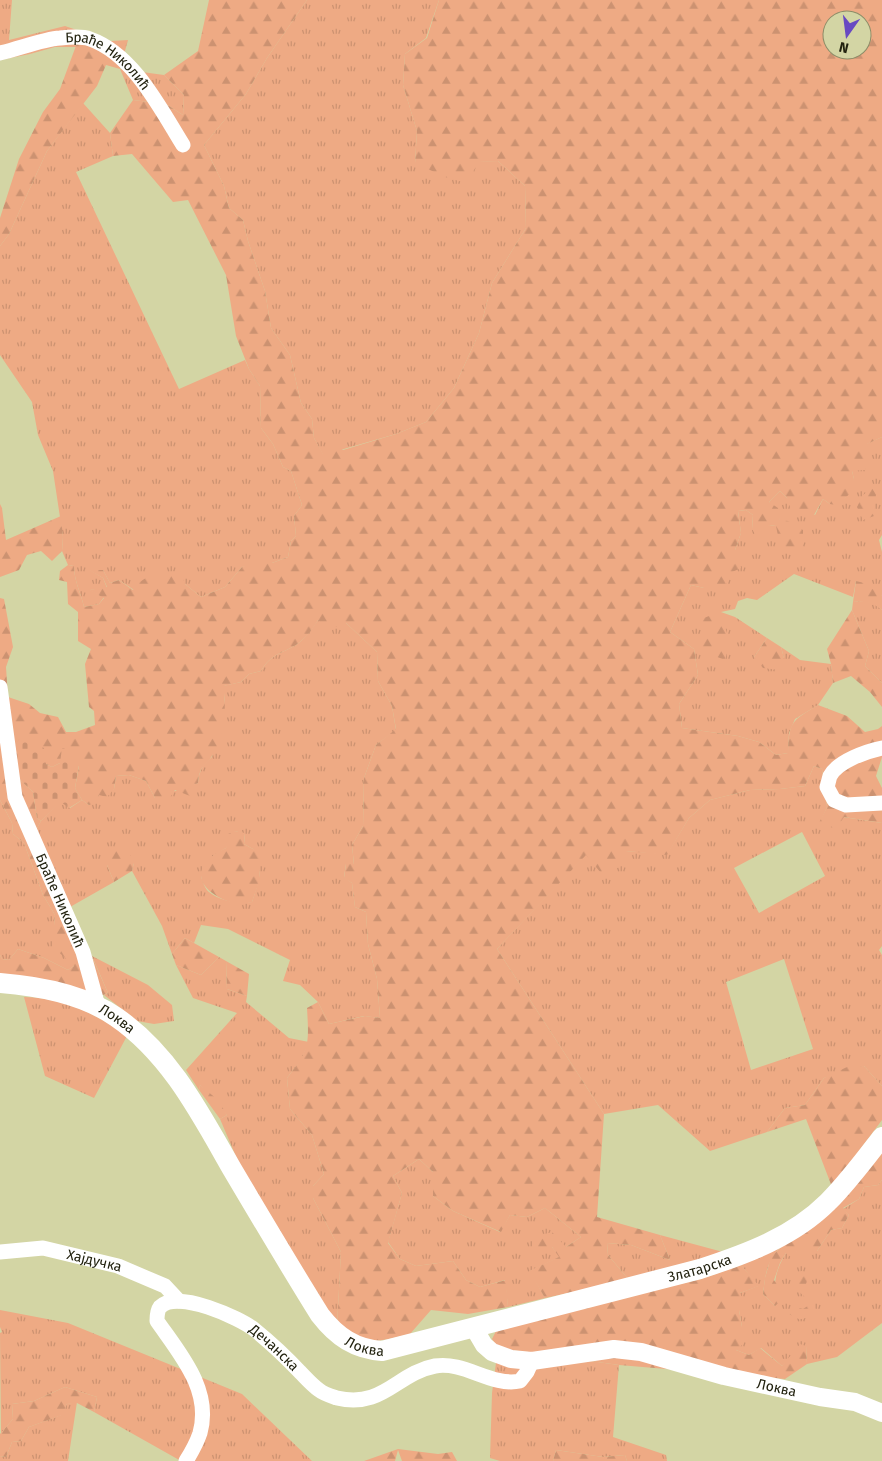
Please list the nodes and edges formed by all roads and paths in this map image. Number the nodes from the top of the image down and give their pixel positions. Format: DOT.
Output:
graph roads {
  1 [pos="0,53"];
  2 [pos="183,145"];
  3 [pos="0,686"];
  4 [pos="882,748"];
  5 [pos="0,775"];
  6 [pos="15,797"];
  7 [pos="882,803"];
  8 [pos="0,983"];
  9 [pos="98,1006"];
  10 [pos="882,1137"];
  11 [pos="0,1252"];
  12 [pos="179,1301"];
  13 [pos="474,1328"];
  14 [pos="532,1361"];
  15 [pos="882,1413"];
  16 [pos="186,1461"];
  1 -- 2 [label="street, Браће Николић"];
  3 -- 6 [label="street, Браће Николић"];
  4 -- 7 [label="street"];
  5 -- 6 [label="street, Браће Николић"];
  6 -- 9 [label="street, Браће Николић"];
  8 -- 9 [label="main road, Локва"];
  9 -- 13 [label="main road, Локва"];
  10 -- 13 [label="main road, Златарска"];
  11 -- 12 [label="street, Хајдучка"];
  12 -- 14 [label="street, Дечанска"];
  12 -- 16 [label="street"];
  13 -- 14 [label="street, Локва"];
  14 -- 15 [label="street, Локва"];
}
